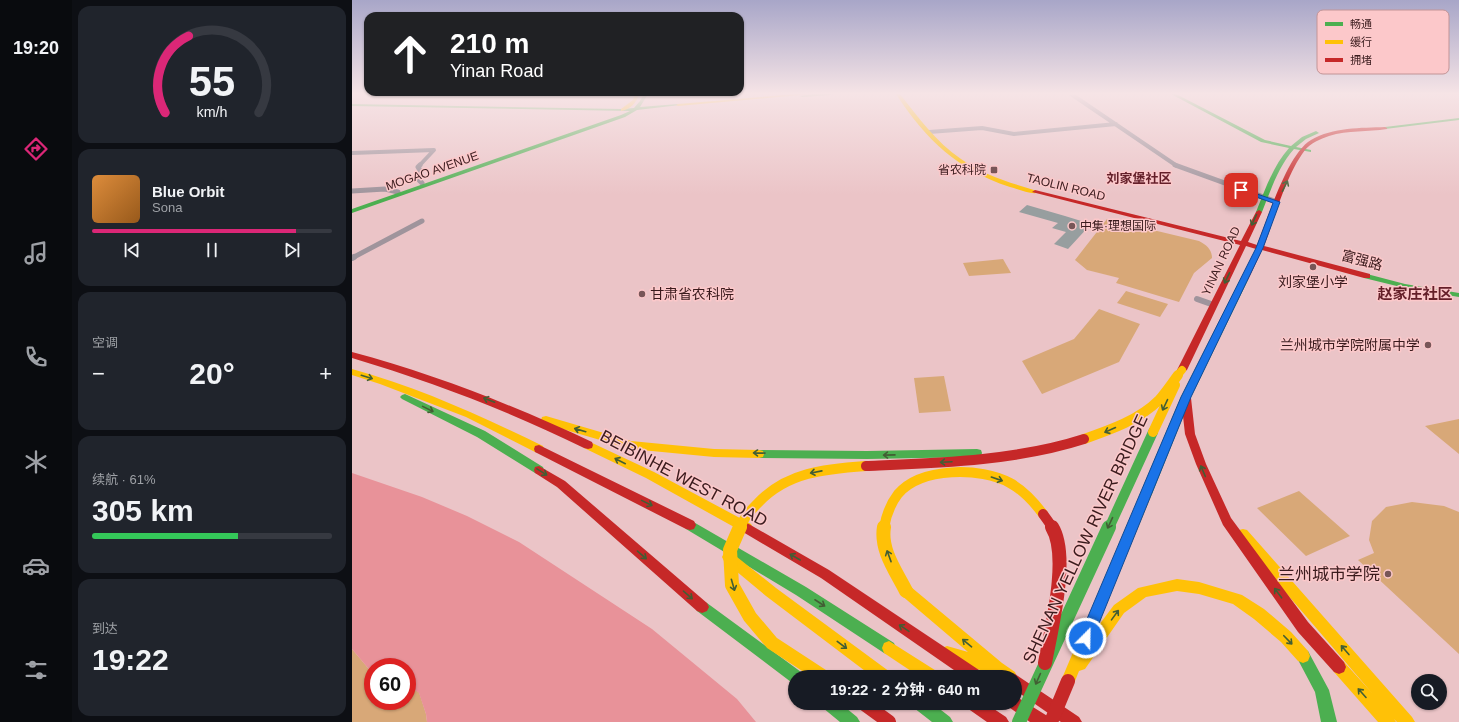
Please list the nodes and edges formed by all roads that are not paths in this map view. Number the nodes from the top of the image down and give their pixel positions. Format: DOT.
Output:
graph roads {
  1 [pos="582,128"];
  2 [pos="582,128"];
  3 [pos="926,128"];
  4 [pos="1078,128"];
  5 [pos="1121,128"];
  6 [pos="1238,128"];
  7 [pos="1346,128"];
  8 [pos="1384,128"];
  9 [pos="930,132"];
  10 [pos="1290,147"];
  11 [pos="1306,150"];
  12 [pos="352,153"];
  13 [pos="422,183"];
  14 [pos="352,191"];
  15 [pos="398,192"];
  16 [pos="1264,198"];
  17 [pos="1277,202"];
  18 [pos="352,207"];
  19 [pos="352,211"];
  20 [pos="422,221"];
  21 [pos="1244,244"];
  22 [pos="1260,248"];
  23 [pos="352,258"];
  24 [pos="1459,295"];
  25 [pos="1197,299"];
  26 [pos="1214,305"];
  27 [pos="352,355"];
  28 [pos="1182,370"];
  29 [pos="352,372"];
  30 [pos="383,382"];
  31 [pos="1186,397"];
  32 [pos="513,411"];
  33 [pos="1026,452"];
  34 [pos="1210,487"];
  35 [pos="679,518"];
  36 [pos="936,650"];
  37 [pos="1045,663"];
  38 [pos="996,668"];
  39 [pos="813,670"];
  40 [pos="876,670"];
  41 [pos="922,670"];
  42 [pos="966,670"];
  43 [pos="999,670"];
  44 [pos="788,671"];
  45 [pos="1068,681"];
  46 [pos="1022,686"];
  47 [pos="1022,708"];
  48 [pos="837,710"];
  49 [pos="873,710"];
  50 [pos="929,710"];
  51 [pos="983,710"];
  52 [pos="852,722"];
  53 [pos="889,722"];
  54 [pos="945,722"];
  55 [pos="1001,722"];
  56 [pos="1019,722"];
  57 [pos="1044,722"];
  58 [pos="1050,722"];
  59 [pos="1074,722"];
  60 [pos="1329,722"];
  61 [pos="1388,722"];
  62 [pos="1407,722"];
  1 -- 13 [label="main road, MOGAO AVENUE"];
  2 -- 19 [label="main road, MOGAO AVENUE"];
  3 -- 9 [label="main road, TAOLIN ROAD"];
  4 -- 9 [label="street"];
  5 -- 16 [label="street"];
  6 -- 10 [label="main road"];
  7 -- 10 [label="main road, YINAN ROAD"];
  8 -- 11 [label="main road, YINAN ROAD"];
  9 -- 21 [label="main road, TAOLIN ROAD"];
  10 -- 11 [label="main road"];
  10 -- 16 [label="main road, YINAN ROAD"];
  17 -- 11 [label="main road, YINAN ROAD, one-way"];
  12 -- 13 [label="street"];
  13 -- 15 [label="main road, MOGAO AVENUE"];
  14 -- 15 [label="street"];
  15 -- 18 [label="main road, MOGAO AVENUE"];
  16 -- 17 [label="street"];
  16 -- 21 [label="main road, YINAN ROAD, one-way"];
  17 -- 22 [label="main road, YINAN ROAD"];
  20 -- 23 [label="street"];
  21 -- 22 [label="main road, TAOLIN ROAD"];
  21 -- 26 [label="main road, YINAN ROAD, one-way"];
  22 -- 24 [label="main road, 富强路"];
  22 -- 31 [label="main road, YINAN ROAD"];
  25 -- 26 [label="street"];
  26 -- 28 [label="main road, YINAN ROAD"];
  32 -- 27 [label="main road, BEIBINHE WEST ROAD, one-way"];
  28 -- 33 [label="main road, one-way, bridge"];
  28 -- 37 [label="main road, SHENAN YELLOW RIVER BRIDGE, one-way, bridge"];
  29 -- 30 [label="main road, one-way"];
  30 -- 35 [label="main road, one-way"];
  30 -- 44 [label="main road, one-way"];
  34 -- 31 [label="main road, one-way"];
  31 -- 45 [label="main road"];
  33 -- 32 [label="main road, one-way, bridge"];
  36 -- 32 [label="main road, BEIBINHE WEST ROAD, one-way"];
  33 -- 39 [label="main road, one-way, bridge"];
  61 -- 34 [label="main road, one-way"];
  62 -- 34 [label="main road, one-way"];
  35 -- 40 [label="main road, one-way"];
  35 -- 41 [label="main road, one-way"];
  36 -- 38 [label="main road"];
  36 -- 42 [label="main road, BEIBINHE WEST ROAD"];
  38 -- 37 [label="main road, one-way, bridge"];
  37 -- 56 [label="main road, SHENAN YELLOW RIVER BRIDGE, one-way, bridge"];
  38 -- 43 [label="main road"];
  45 -- 58 [label="main road, bridge"];
  45 -- 60 [label="main road, one-way"];
  46 -- 59 [label="main road"];
  47 -- 57 [label="main road"];
  48 -- 52 [label="main road"];
  49 -- 53 [label="main road, bridge"];
  50 -- 54 [label="main road"];
  51 -- 55 [label="main road"];
}
